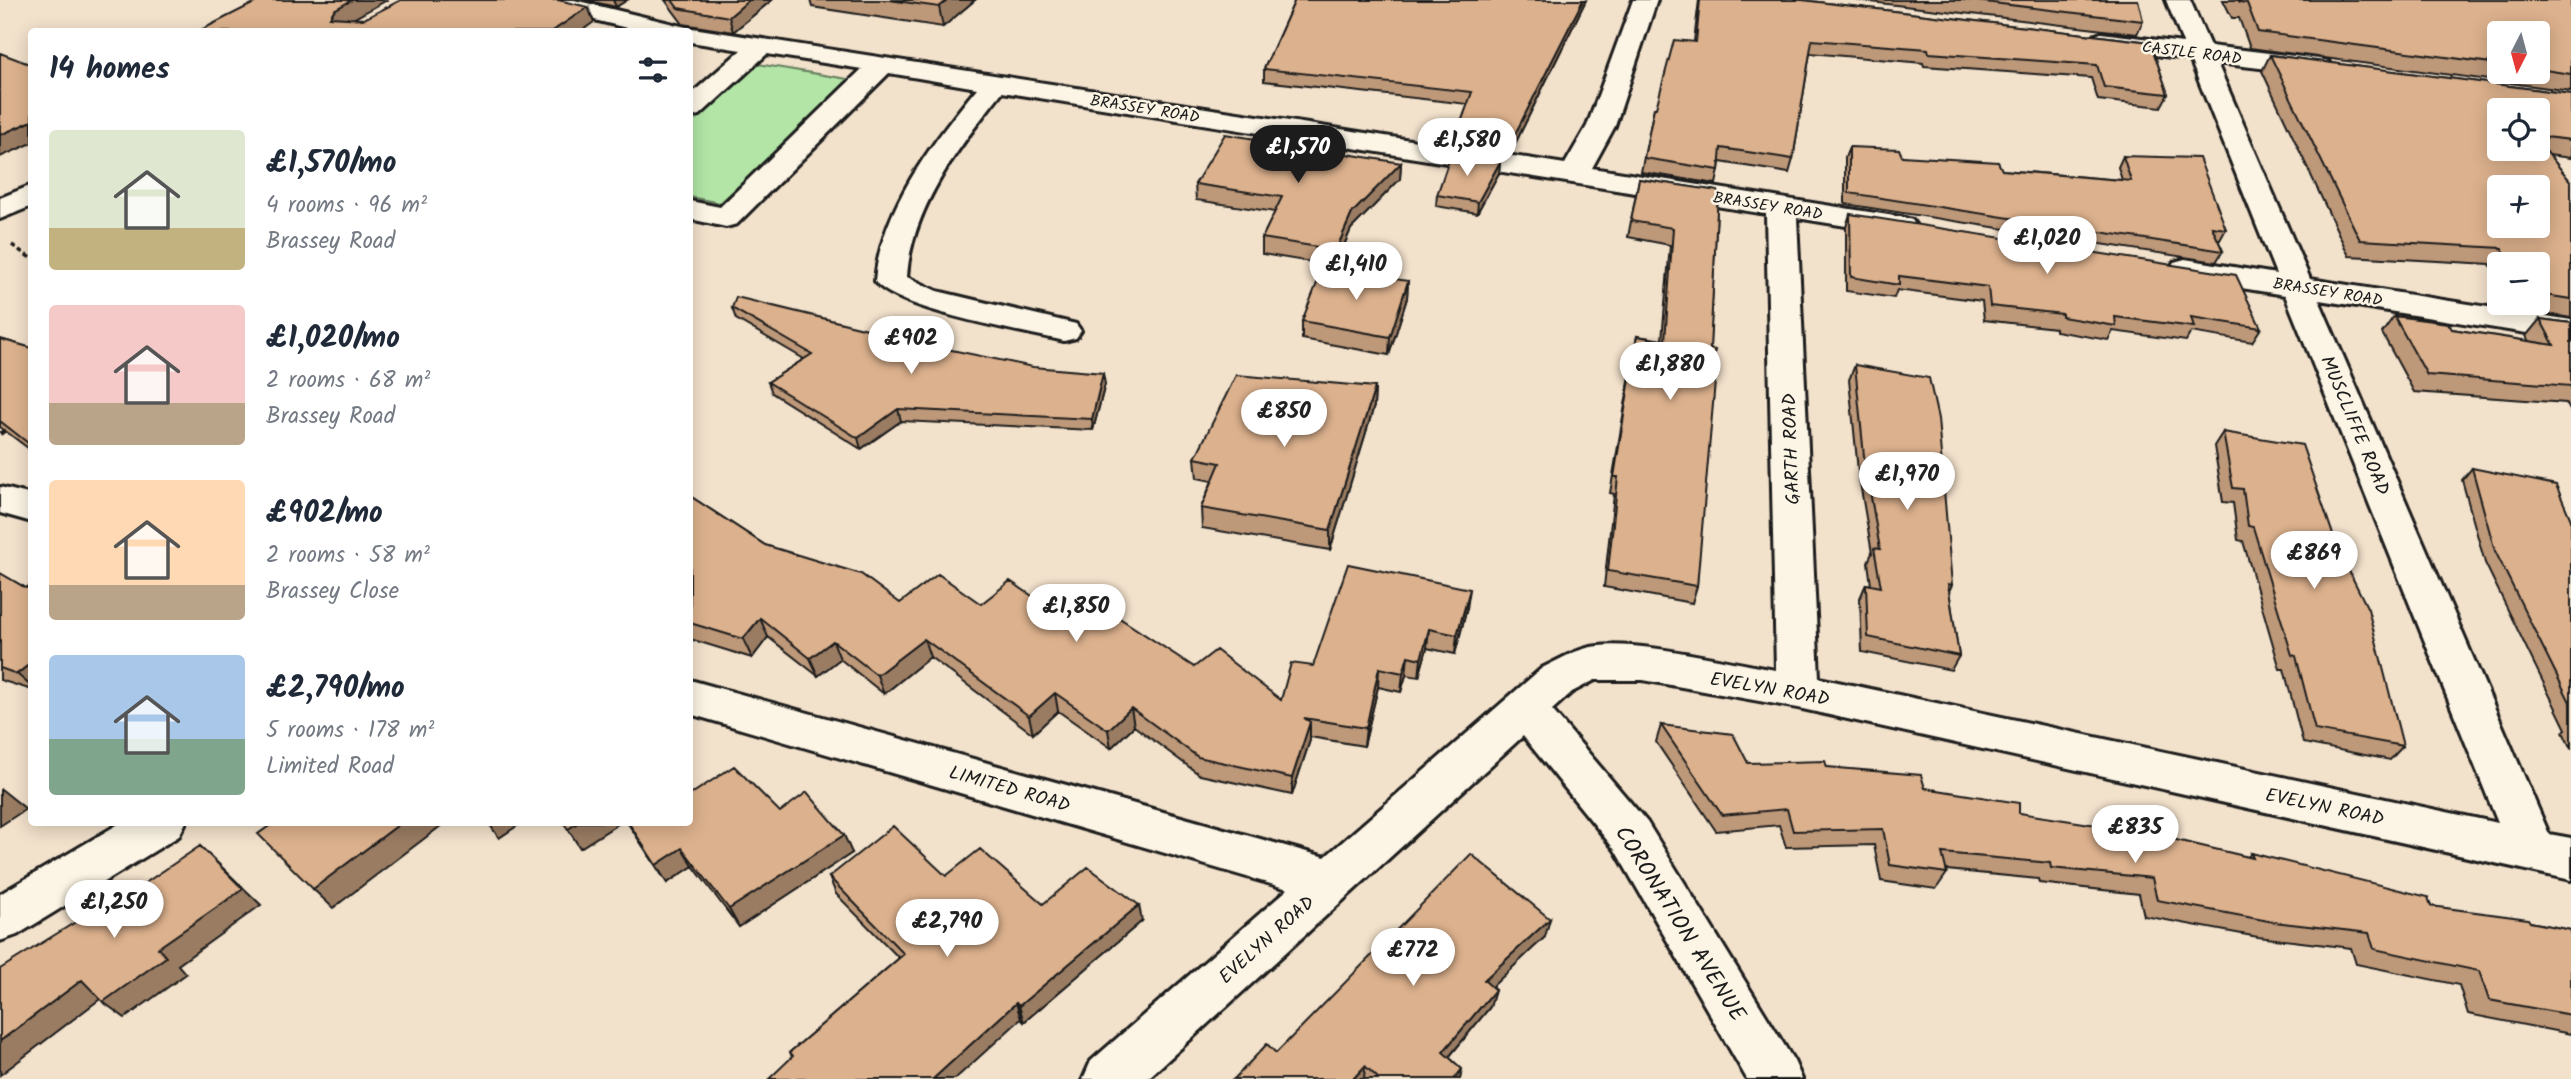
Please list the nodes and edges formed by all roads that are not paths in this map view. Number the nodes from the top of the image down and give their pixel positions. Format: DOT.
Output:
graph roads {
  1 [pos="543,0"];
  2 [pos="1645,0"];
  3 [pos="2178,0"];
  4 [pos="634,28"];
  5 [pos="693,35"];
  6 [pos="2078,38"];
  7 [pos="761,46"];
  8 [pos="2200,54"];
  9 [pos="881,66"];
  10 [pos="2342,69"];
  11 [pos="994,84"];
  12 [pos="693,106"];
  13 [pos="1574,174"];
  14 [pos="28,196"];
  15 [pos="1781,207"];
  16 [pos="0,210"];
  17 [pos="693,211"];
  18 [pos="1931,230"];
  19 [pos="2162,266"];
  20 [pos="2298,286"];
  21 [pos="2571,330"];
  22 [pos="1064,331"];
  23 [pos="0,500"];
  24 [pos="28,508"];
  25 [pos="1798,691"];
  26 [pos="693,698"];
  27 [pos="1525,708"];
  28 [pos="156,826"];
  29 [pos="2552,855"];
  30 [pos="1331,880"];
  31 [pos="0,919"];
  32 [pos="1109,1079"];
  33 [pos="1776,1079"];
  1 -- 4 [label="street"];
  2 -- 13 [label="street"];
  3 -- 8 [label="street, MUSCLIFFE ROAD"];
  5 -- 7 [label="street, BRASSEY ROAD"];
  6 -- 8 [label="street, CASTLE ROAD"];
  7 -- 9 [label="street, BRASSEY ROAD"];
  7 -- 12 [label="street"];
  8 -- 10 [label="street, CASTLE ROAD"];
  8 -- 20 [label="street, MUSCLIFFE ROAD"];
  9 -- 11 [label="street, BRASSEY ROAD"];
  9 -- 17 [label="street"];
  11 -- 13 [label="street, BRASSEY ROAD"];
  11 -- 22 [label="street"];
  13 -- 15 [label="street, BRASSEY ROAD"];
  14 -- 16 [label="street"];
  15 -- 18 [label="street, BRASSEY ROAD"];
  15 -- 25 [label="street, GARTH ROAD"];
  19 -- 20 [label="street, BRASSEY ROAD"];
  20 -- 21 [label="street, BRASSEY ROAD"];
  20 -- 29 [label="street, MUSCLIFFE ROAD"];
  23 -- 24 [label="street"];
  25 -- 27 [label="street, EVELYN ROAD"];
  25 -- 29 [label="street, EVELYN ROAD"];
  26 -- 30 [label="street, LIMITED ROAD"];
  27 -- 30 [label="street, EVELYN ROAD"];
  27 -- 33 [label="street, CORONATION AVENUE"];
  28 -- 31 [label="street"];
  30 -- 32 [label="street, EVELYN ROAD"];
}
